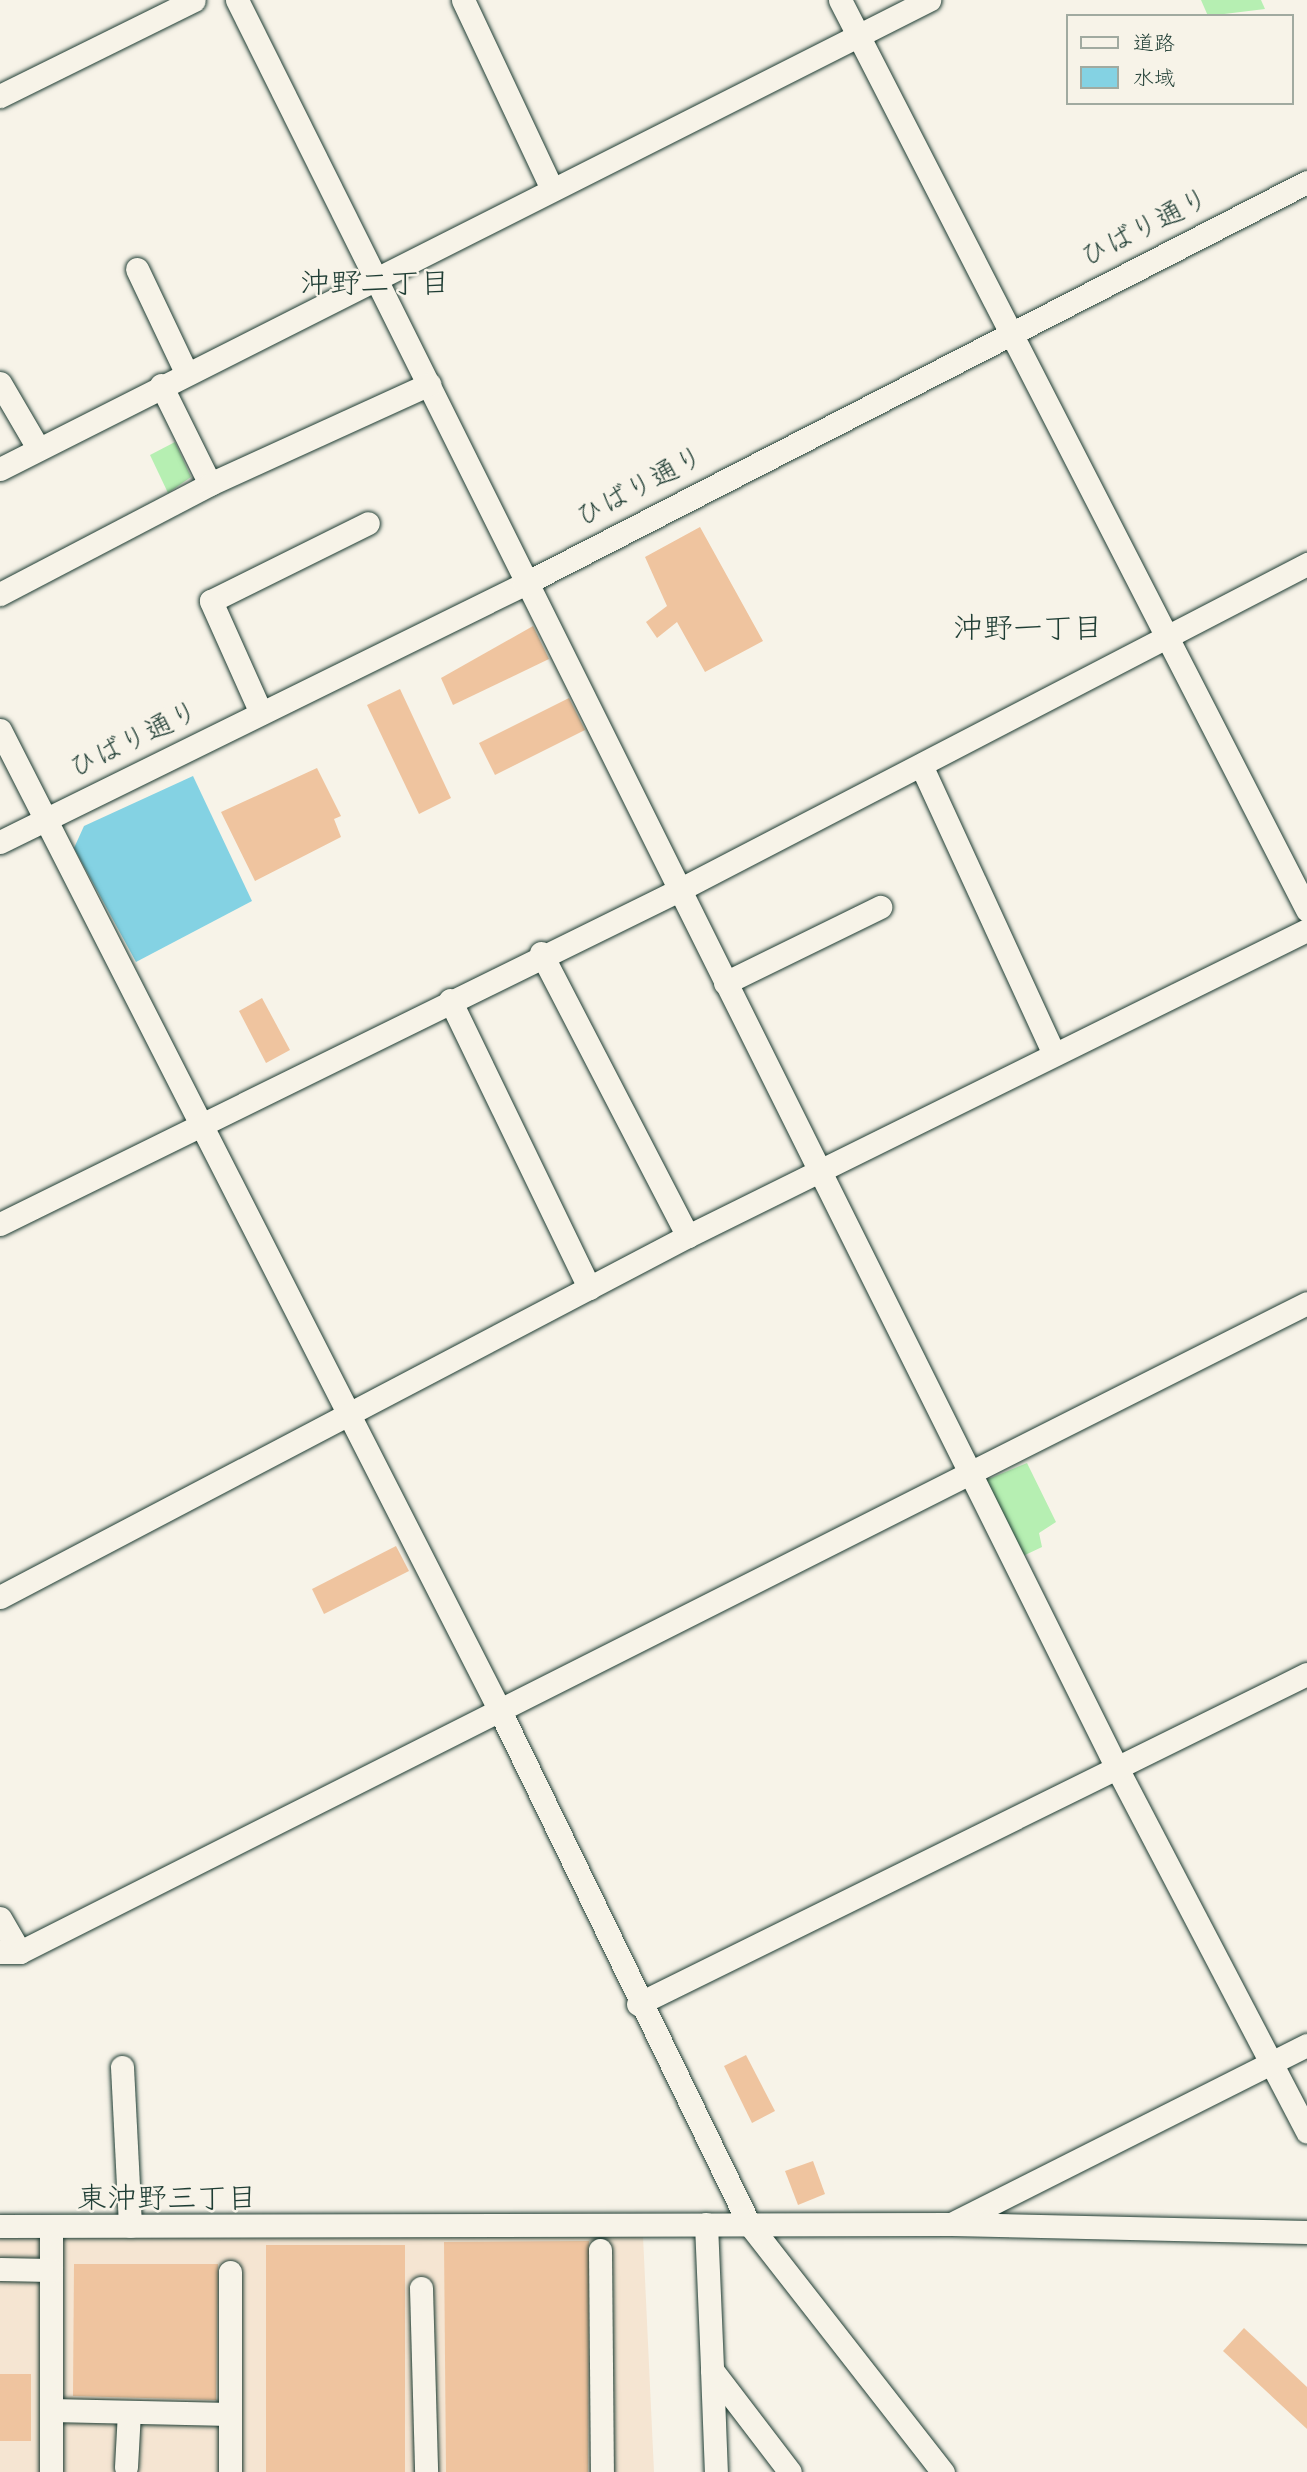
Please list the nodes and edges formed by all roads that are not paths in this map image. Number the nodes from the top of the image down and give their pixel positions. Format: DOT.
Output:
graph roads {
  1 [pos="194,0"];
  2 [pos="237,0"];
  3 [pos="463,0"];
  4 [pos="840,0"];
  5 [pos="929,0"];
  6 [pos="857,36"];
  7 [pos="0,96"];
  8 [pos="1307,182"];
  9 [pos="552,189"];
  10 [pos="137,269"];
  11 [pos="375,281"];
  12 [pos="1009,331"];
  13 [pos="186,372"];
  14 [pos="0,383"];
  15 [pos="429,384"];
  16 [pos="161,385"];
  17 [pos="38,448"];
  18 [pos="0,469"];
  19 [pos="210,484"];
  20 [pos="368,523"];
  21 [pos="1307,564"];
  22 [pos="524,584"];
  23 [pos="0,594"];
  24 [pos="1163,634"];
  25 [pos="261,713"];
  26 [pos="0,730"];
  27 [pos="921,765"];
  28 [pos="46,819"];
  29 [pos="0,842"];
  30 [pos="679,890"];
  31 [pos="880,907"];
  32 [pos="1307,910"];
  33 [pos="1307,930"];
  34 [pos="541,953"];
  35 [pos="725,983"];
  36 [pos="450,1000"];
  37 [pos="1054,1054"];
  38 [pos="197,1121"];
  39 [pos="819,1172"];
  40 [pos="0,1224"];
  41 [pos="688,1236"];
  42 [pos="589,1288"];
  43 [pos="1307,1303"];
  44 [pos="349,1415"];
  45 [pos="973,1474"];
  46 [pos="0,1597"];
  47 [pos="1307,1674"];
  48 [pos="501,1713"];
  49 [pos="1118,1770"];
  50 [pos="0,1918"];
  51 [pos="10,1952"];
  52 [pos="638,2004"];
  53 [pos="1307,2045"];
  54 [pos="1270,2064"];
  55 [pos="122,2067"];
  56 [pos="1307,2132"];
  57 [pos="706,2224"];
  58 [pos="749,2224"];
  59 [pos="952,2224"];
  60 [pos="0,2226"];
  61 [pos="51,2226"];
  62 [pos="130,2226"];
  63 [pos="1307,2232"];
  64 [pos="600,2250"];
  65 [pos="0,2269"];
  66 [pos="51,2270"];
  67 [pos="230,2272"];
  68 [pos="421,2288"];
  69 [pos="712,2370"];
  70 [pos="51,2410"];
  71 [pos="129,2412"];
  72 [pos="230,2414"];
  73 [pos="126,2467"];
  74 [pos="51,2472"];
  75 [pos="230,2472"];
  76 [pos="426,2472"];
  77 [pos="602,2472"];
  78 [pos="716,2472"];
  79 [pos="790,2472"];
  80 [pos="943,2472"];
  1 -- 7 [label="street"];
  2 -- 11 [label="street"];
  3 -- 9 [label="street"];
  4 -- 6 [label="street"];
  5 -- 6 [label="street"];
  6 -- 9 [label="street"];
  6 -- 12 [label="street"];
  8 -- 12 [label="street, ひばり通り"];
  9 -- 11 [label="street"];
  10 -- 13 [label="street"];
  11 -- 13 [label="street"];
  11 -- 15 [label="street"];
  12 -- 22 [label="street, ひばり通り"];
  12 -- 24 [label="street"];
  13 -- 16 [label="street"];
  14 -- 17 [label="street"];
  15 -- 19 [label="street"];
  15 -- 22 [label="street"];
  16 -- 17 [label="street"];
  16 -- 19 [label="street"];
  17 -- 18 [label="street"];
  19 -- 23 [label="street"];
  20 -- 25 [label="street"];
  21 -- 24 [label="street"];
  22 -- 25 [label="street, ひばり通り"];
  22 -- 30 [label="street"];
  24 -- 27 [label="street"];
  24 -- 32 [label="street"];
  25 -- 28 [label="street, ひばり通り"];
  26 -- 28 [label="street"];
  27 -- 30 [label="street"];
  27 -- 37 [label="street"];
  28 -- 29 [label="street, ひばり通り"];
  28 -- 38 [label="street"];
  30 -- 34 [label="street"];
  30 -- 35 [label="street"];
  31 -- 35 [label="street"];
  33 -- 37 [label="street"];
  34 -- 36 [label="street"];
  34 -- 41 [label="street"];
  35 -- 39 [label="street"];
  36 -- 38 [label="street"];
  36 -- 42 [label="street"];
  37 -- 39 [label="street"];
  38 -- 40 [label="street"];
  38 -- 44 [label="street"];
  39 -- 41 [label="street"];
  39 -- 45 [label="street"];
  41 -- 42 [label="street"];
  42 -- 44 [label="street"];
  43 -- 45 [label="street"];
  44 -- 46 [label="street"];
  44 -- 48 [label="street"];
  45 -- 48 [label="street"];
  45 -- 49 [label="street"];
  47 -- 49 [label="street"];
  48 -- 51 [label="street"];
  48 -- 52 [label="street"];
  49 -- 52 [label="street"];
  49 -- 54 [label="street"];
  50 -- 51 [label="street"];
  52 -- 58 [label="street"];
  53 -- 54 [label="street"];
  54 -- 56 [label="street"];
  54 -- 59 [label="street"];
  55 -- 62 [label="street"];
  57 -- 58 [label="street"];
  57 -- 62 [label="street"];
  57 -- 69 [label="street"];
  58 -- 59 [label="street"];
  58 -- 80 [label="street"];
  59 -- 63 [label="street"];
  60 -- 61 [label="street"];
  61 -- 62 [label="street"];
  61 -- 66 [label="street"];
  64 -- 77 [label="street"];
  65 -- 66 [label="street"];
  66 -- 70 [label="street"];
  67 -- 72 [label="street"];
  68 -- 76 [label="street"];
  69 -- 78 [label="street"];
  69 -- 79 [label="street"];
  70 -- 71 [label="street"];
  70 -- 74 [label="street"];
  71 -- 72 [label="street"];
  71 -- 73 [label="street"];
  72 -- 75 [label="street"];
}
